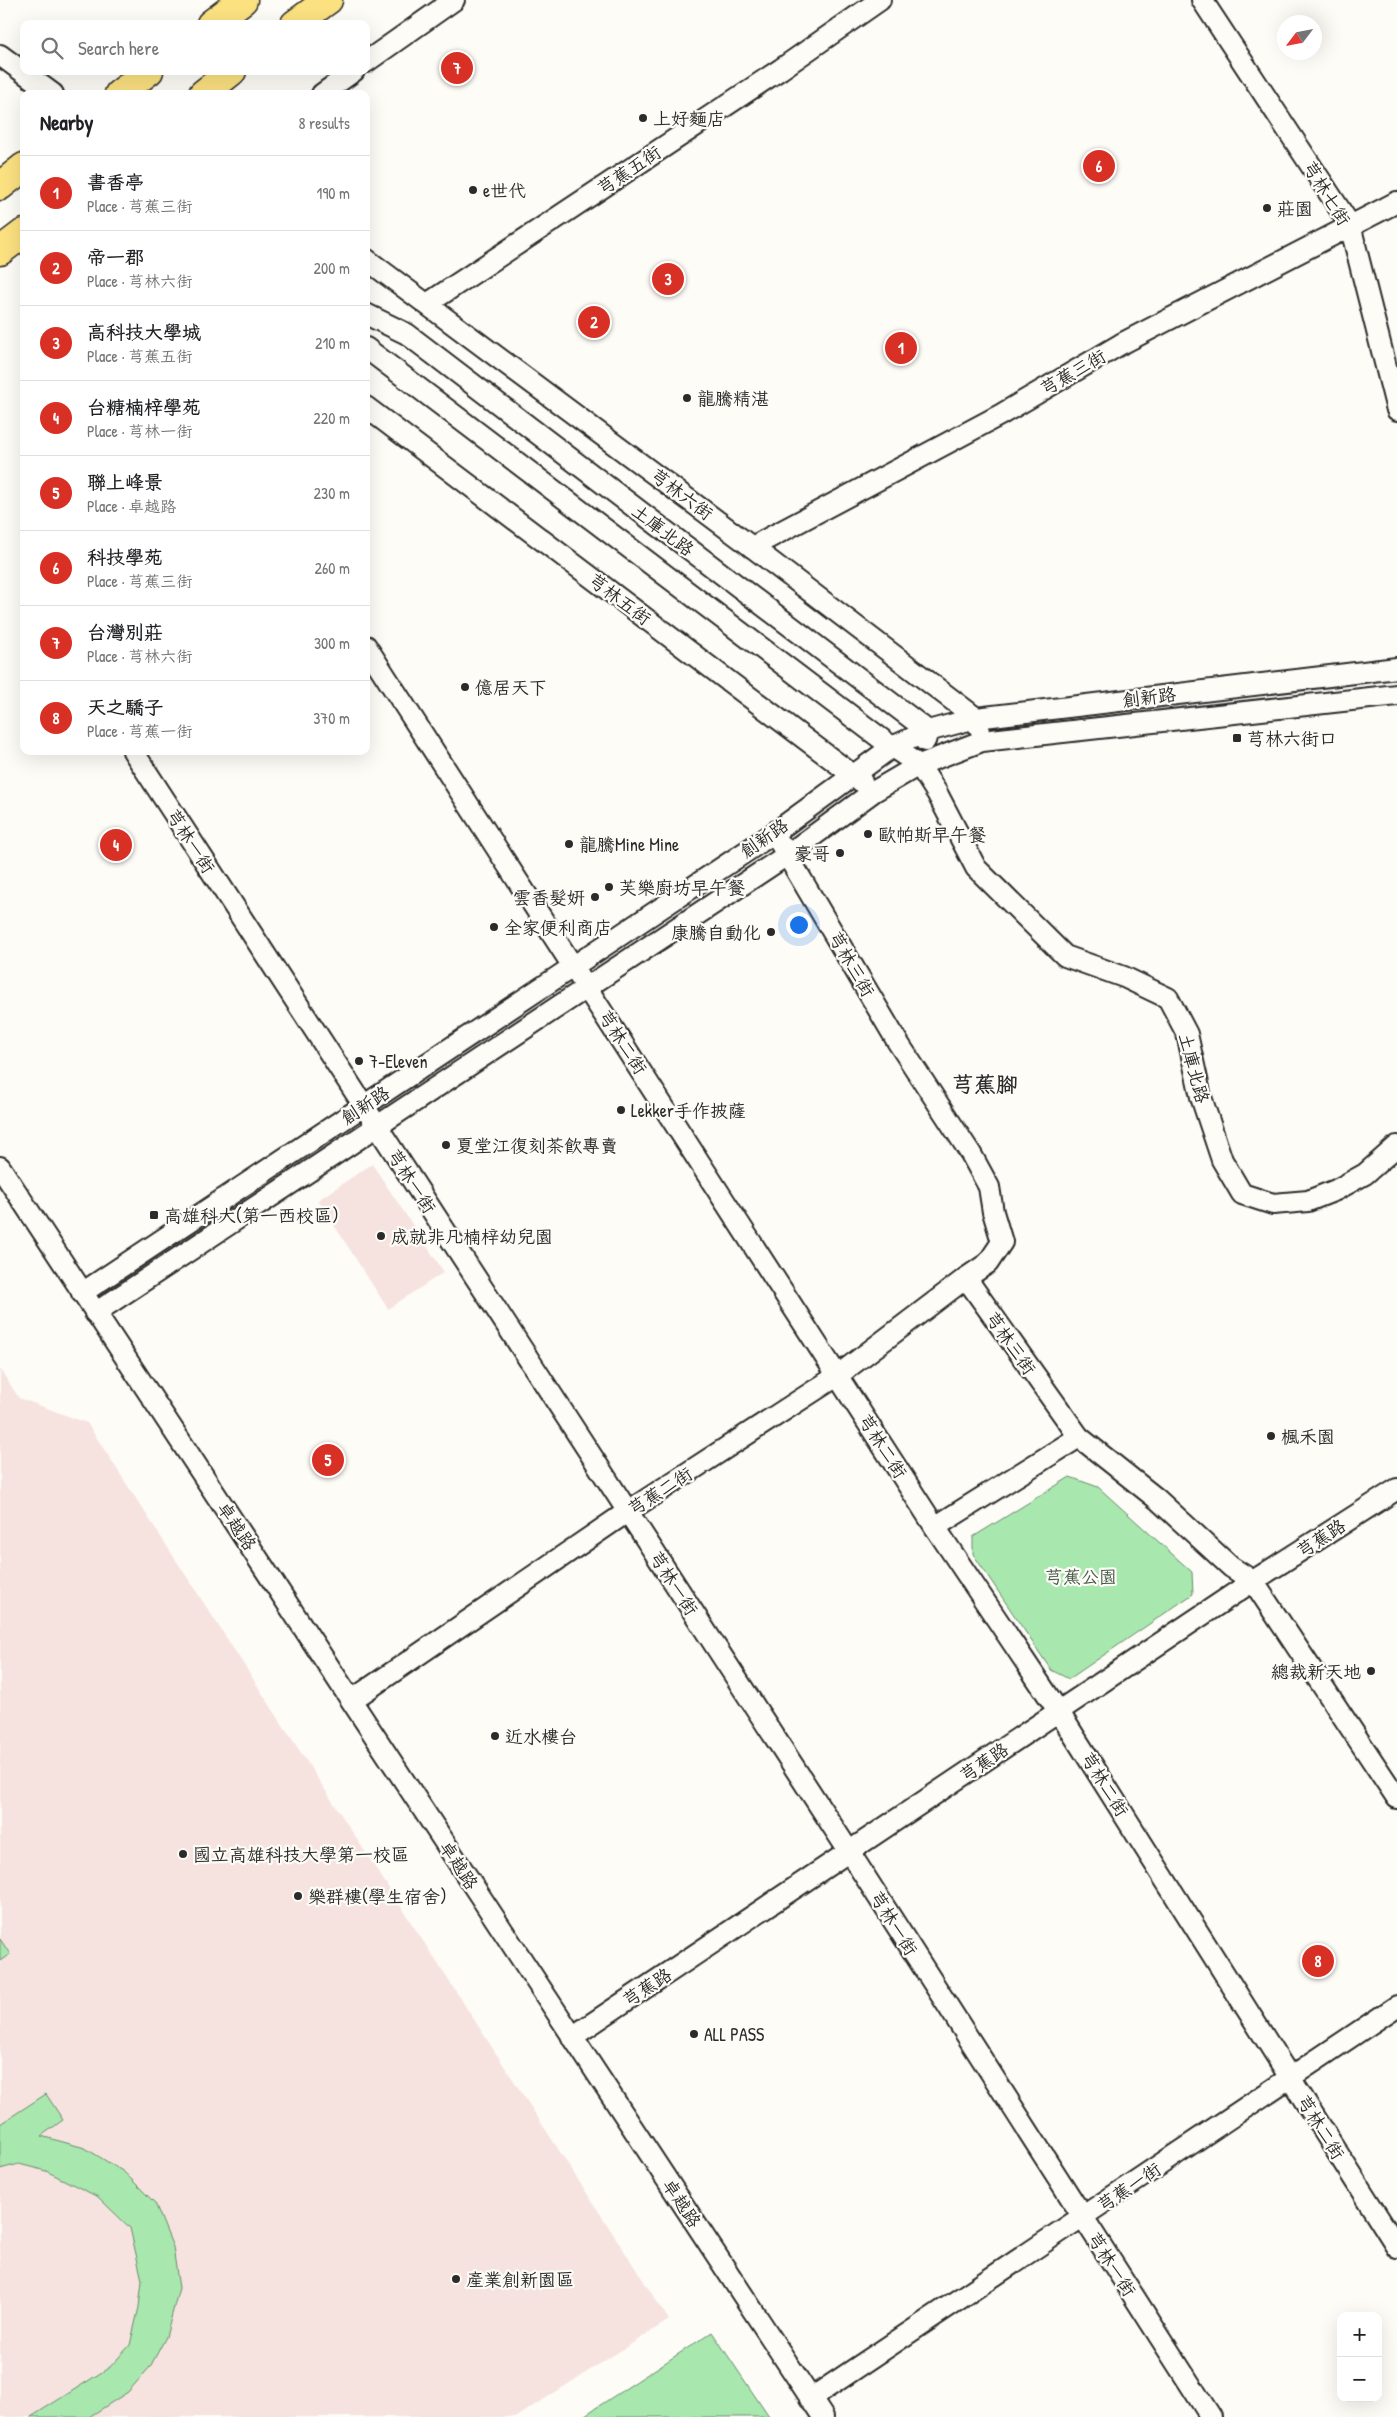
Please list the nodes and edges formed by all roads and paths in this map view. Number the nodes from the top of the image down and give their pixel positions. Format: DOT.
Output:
graph roads {
  1 [pos="243,0"];
  2 [pos="328,0"];
  3 [pos="454,0"];
  4 [pos="880,0"];
  5 [pos="1202,0"];
  6 [pos="216,20"];
  7 [pos="300,20"];
  8 [pos="0,55"];
  9 [pos="370,59"];
  10 [pos="20,69"];
  11 [pos="28,75"];
  12 [pos="143,75"];
  13 [pos="227,75"];
  14 [pos="348,75"];
  15 [pos="48,90"];
  16 [pos="124,90"];
  17 [pos="208,90"];
  18 [pos="328,90"];
  19 [pos="20,170"];
  20 [pos="0,186"];
  21 [pos="1397,202"];
  22 [pos="1350,225"];
  23 [pos="20,236"];
  24 [pos="0,251"];
  25 [pos="370,262"];
  26 [pos="427,304"];
  27 [pos="370,316"];
  28 [pos="370,351"];
  29 [pos="1397,410"];
  30 [pos="370,411"];
  31 [pos="752,547"];
  32 [pos="370,652"];
  33 [pos="1397,668"];
  34 [pos="1397,695"];
  35 [pos="976,718"];
  36 [pos="928,732"];
  37 [pos="982,742"];
  38 [pos="892,748"];
  39 [pos="136,755"];
  40 [pos="919,765"];
  41 [pos="852,774"];
  42 [pos="873,792"];
  43 [pos="774,833"];
  44 [pos="787,855"];
  45 [pos="574,966"];
  46 [pos="587,987"];
  47 [pos="364,1106"];
  48 [pos="377,1127"];
  49 [pos="1397,1146"];
  50 [pos="0,1167"];
  51 [pos="966,1278"];
  52 [pos="82,1292"];
  53 [pos="95,1313"];
  54 [pos="837,1376"];
  55 [pos="1079,1437"];
  56 [pos="1397,1489"];
  57 [pos="628,1512"];
  58 [pos="936,1527"];
  59 [pos="1253,1581"];
  60 [pos="352,1700"];
  61 [pos="1059,1712"];
  62 [pos="1397,1798"];
  63 [pos="850,1853"];
  64 [pos="1397,2006"];
  65 [pos="572,2037"];
  66 [pos="1290,2079"];
  67 [pos="1082,2218"];
  68 [pos="1397,2247"];
  69 [pos="810,2398"];
  70 [pos="823,2417"];
  71 [pos="1211,2417"];
  1 -- 6 [label="highway"];
  2 -- 7 [label="highway"];
  3 -- 9 [label="street"];
  4 -- 26 [label="street, 芎蕉五街"];
  5 -- 22 [label="street, 芎林七街"];
  8 -- 10 [label="street"];
  11 -- 15 [label="street"];
  12 -- 16 [label="highway"];
  13 -- 17 [label="highway"];
  14 -- 18 [label="street"];
  19 -- 20 [label="highway"];
  21 -- 22 [label="street, 芎蕉三街"];
  22 -- 29 [label="street, 芎林七街"];
  22 -- 31 [label="street, 芎蕉三街"];
  23 -- 24 [label="highway"];
  25 -- 26 [label="street, 芎林六街"];
  26 -- 31 [label="street, 芎林六街"];
  27 -- 36 [label="street, 土庫北路"];
  28 -- 38 [label="street, 土庫北路"];
  30 -- 41 [label="street, 芎林五街"];
  31 -- 35 [label="street, 芎林六街"];
  32 -- 45 [label="street, 芎林二街"];
  33 -- 35 [label="street, 創新路"];
  34 -- 37 [label="street, 創新路"];
  35 -- 36 [label="street, 創新路"];
  35 -- 37 [label="street"];
  36 -- 38 [label="street, 創新路"];
  36 -- 40 [label="street"];
  37 -- 40 [label="street, 創新路"];
  38 -- 40 [label="street, 土庫北路"];
  38 -- 41 [label="street, 創新路"];
  39 -- 47 [label="street, 芎林一街"];
  40 -- 42 [label="street, 創新路"];
  40 -- 49 [label="street, 土庫北路"];
  41 -- 42 [label="street, 芎林五街"];
  41 -- 43 [label="street, 創新路"];
  42 -- 44 [label="street, 創新路"];
  43 -- 44 [label="street, 芎林三街"];
  43 -- 45 [label="street, 創新路"];
  44 -- 46 [label="street, 創新路"];
  44 -- 51 [label="street, 芎林三街"];
  45 -- 46 [label="street, 芎林二街"];
  45 -- 47 [label="street, 創新路"];
  46 -- 48 [label="street, 創新路"];
  46 -- 54 [label="street, 芎林二街"];
  47 -- 48 [label="street, 芎林一街"];
  47 -- 52 [label="street, 創新路"];
  48 -- 53 [label="street, 創新路"];
  48 -- 57 [label="street, 芎林一街"];
  50 -- 52 [label="street"];
  51 -- 54 [label="street, 芎蕉二街"];
  51 -- 55 [label="street, 芎林三街"];
  52 -- 53 [label="street, 卓越路"];
  53 -- 60 [label="street, 卓越路"];
  54 -- 57 [label="street, 芎蕉二街"];
  54 -- 58 [label="street, 芎林二街"];
  55 -- 58 [label="street"];
  55 -- 59 [label="street, 芎林三街"];
  56 -- 59 [label="street, 芎蕉路"];
  57 -- 60 [label="street, 芎蕉二街"];
  57 -- 63 [label="street, 芎林一街"];
  58 -- 61 [label="street, 芎林二街"];
  59 -- 61 [label="street, 芎蕉路"];
  59 -- 62 [label="street, 芎林三街"];
  60 -- 65 [label="street, 卓越路"];
  61 -- 63 [label="street, 芎蕉路"];
  61 -- 66 [label="street, 芎林二街"];
  63 -- 65 [label="street, 芎蕉路"];
  63 -- 67 [label="street, 芎林一街"];
  64 -- 66 [label="street, 芎蕉一街"];
  65 -- 69 [label="street, 卓越路"];
  66 -- 67 [label="street, 芎蕉一街"];
  66 -- 68 [label="street, 芎林二街"];
  67 -- 69 [label="street, 芎蕉一街"];
  67 -- 71 [label="street, 芎林一街"];
  69 -- 70 [label="street, 卓越路"];
}
